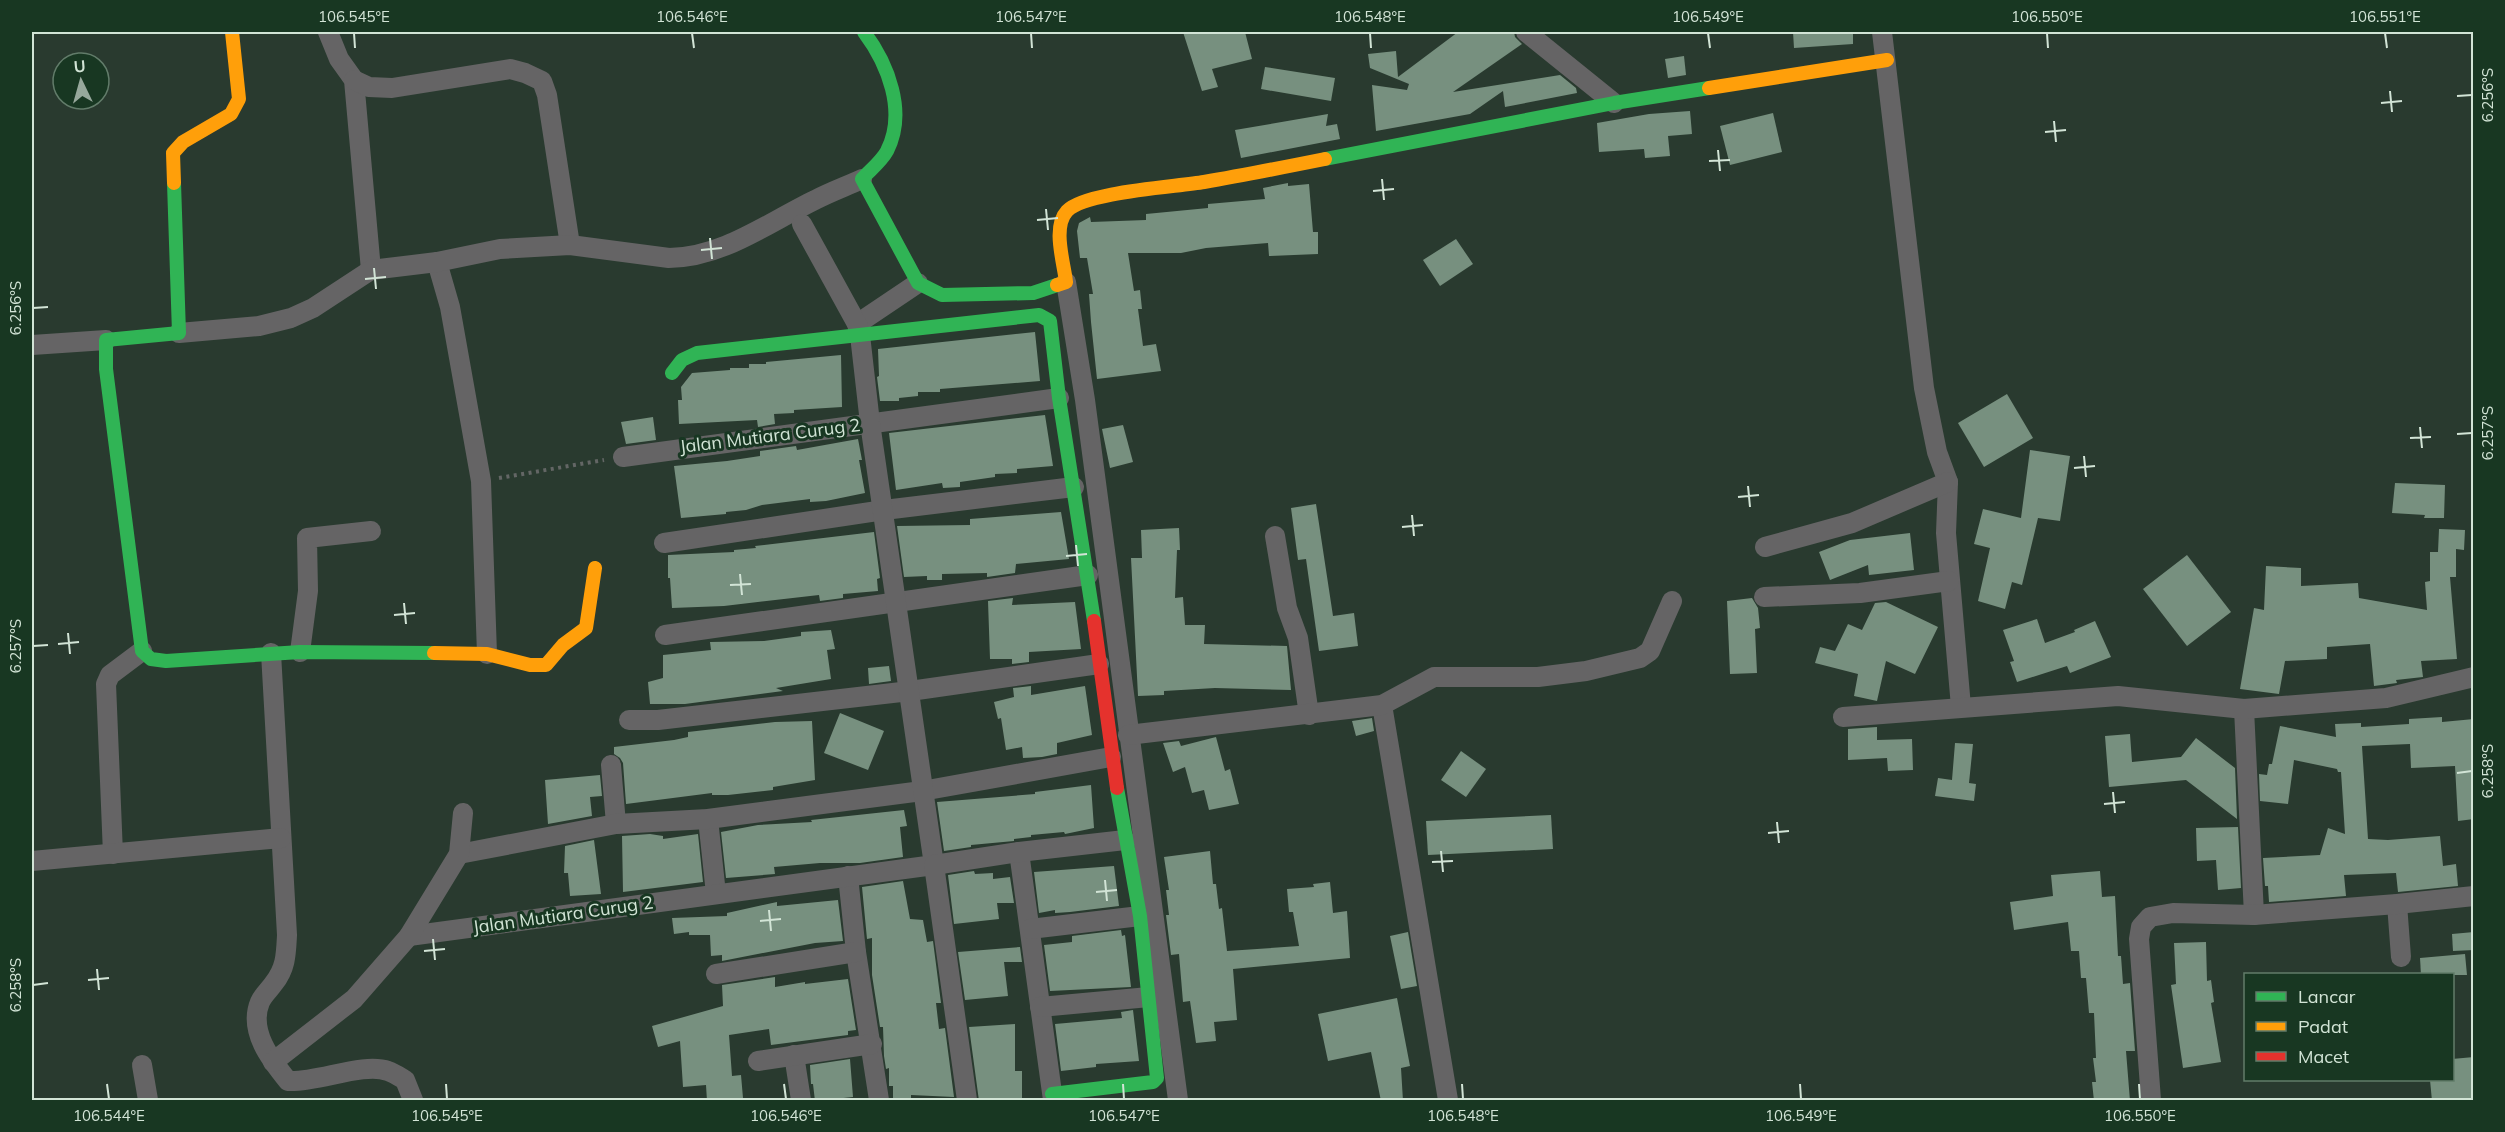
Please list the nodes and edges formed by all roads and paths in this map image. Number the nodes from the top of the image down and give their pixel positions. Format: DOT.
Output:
graph roads {
  1 [pos="232,32"];
  2 [pos="328,32"];
  3 [pos="864,32"];
  4 [pos="1526,32"];
  5 [pos="1882,32"];
  6 [pos="1887,60"];
  7 [pos="354,80"];
  8 [pos="1614,103"];
  9 [pos="862,179"];
  10 [pos="802,224"];
  11 [pos="570,245"];
  12 [pos="436,262"];
  13 [pos="371,270"];
  14 [pos="1066,282"];
  15 [pos="918,283"];
  16 [pos="859,330"];
  17 [pos="179,333"];
  18 [pos="106,340"];
  19 [pos="32,345"];
  20 [pos="672,373"];
  21 [pos="1059,398"];
  22 [pos="870,423"];
  23 [pos="622,457"];
  24 [pos="481,481"];
  25 [pos="1948,482"];
  26 [pos="1074,487"];
  27 [pos="884,510"];
  28 [pos="371,531"];
  29 [pos="1275,536"];
  30 [pos="664,543"];
  31 [pos="1765,547"];
  32 [pos="595,568"];
  33 [pos="1088,575"];
  34 [pos="1949,581"];
  35 [pos="1764,597"];
  36 [pos="896,601"];
  37 [pos="1672,601"];
  38 [pos="665,635"];
  39 [pos="142,651"];
  40 [pos="300,652"];
  41 [pos="271,653"];
  42 [pos="487,654"];
  43 [pos="1100,664"];
  44 [pos="2474,676"];
  45 [pos="910,691"];
  46 [pos="1382,705"];
  47 [pos="1961,707"];
  48 [pos="2244,709"];
  49 [pos="1309,715"];
  50 [pos="1842,717"];
  51 [pos="629,720"];
  52 [pos="1128,735"];
  53 [pos="1111,758"];
  54 [pos="611,765"];
  55 [pos="922,790"];
  56 [pos="463,813"];
  57 [pos="708,819"];
  58 [pos="616,824"];
  59 [pos="281,838"];
  60 [pos="1125,840"];
  61 [pos="1019,852"];
  62 [pos="114,854"];
  63 [pos="459,854"];
  64 [pos="32,861"];
  65 [pos="934,865"];
  66 [pos="848,876"];
  67 [pos="716,894"];
  68 [pos="2474,896"];
  69 [pos="2397,904"];
  70 [pos="2254,915"];
  71 [pos="1140,916"];
  72 [pos="1030,929"];
  73 [pos="409,936"];
  74 [pos="856,952"];
  75 [pos="2401,957"];
  76 [pos="716,974"];
  77 [pos="1149,997"];
  78 [pos="1040,1007"];
  79 [pos="872,1044"];
  80 [pos="794,1056"];
  81 [pos="758,1061"];
  82 [pos="273,1062"];
  83 [pos="142,1065"];
  84 [pos="1053,1097"];
  85 [pos="148,1101"];
  86 [pos="413,1101"];
  87 [pos="801,1101"];
  88 [pos="879,1101"];
  89 [pos="967,1101"];
  90 [pos="1178,1101"];
  91 [pos="1448,1101"];
  92 [pos="2151,1101"];
  1 -- 17 [label="street"];
  2 -- 7 [label="street"];
  3 -- 9 [label="street"];
  4 -- 8 [label="street"];
  5 -- 6 [label="street"];
  6 -- 8 [label="street"];
  6 -- 25 [label="street"];
  7 -- 11 [label="street"];
  7 -- 13 [label="street"];
  8 -- 14 [label="street"];
  9 -- 11 [label="street"];
  9 -- 15 [label="street"];
  10 -- 16 [label="street, Jalan Mutiara Curug 2"];
  11 -- 12 [label="street"];
  12 -- 13 [label="street"];
  12 -- 24 [label="street"];
  13 -- 17 [label="street"];
  14 -- 15 [label="street"];
  14 -- 52 [label="street"];
  15 -- 16 [label="street"];
  16 -- 20 [label="street"];
  16 -- 21 [label="street"];
  16 -- 22 [label="street, Jalan Mutiara Curug 2"];
  17 -- 18 [label="street"];
  18 -- 19 [label="street"];
  18 -- 39 [label="street"];
  21 -- 22 [label="street, Jalan Mutiara Curug 2"];
  21 -- 26 [label="street"];
  22 -- 23 [label="street, Jalan Mutiara Curug 2"];
  22 -- 27 [label="street, Jalan Mutiara Curug 2"];
  23 -- 24 [label="path"];
  24 -- 42 [label="street"];
  25 -- 31 [label="street"];
  25 -- 34 [label="street"];
  26 -- 27 [label="street"];
  26 -- 33 [label="street"];
  27 -- 30 [label="street"];
  27 -- 36 [label="street, Jalan Mutiara Curug 2"];
  28 -- 40 [label="street"];
  29 -- 49 [label="street"];
  32 -- 42 [label="street"];
  33 -- 36 [label="street"];
  33 -- 43 [label="street"];
  34 -- 35 [label="street"];
  34 -- 47 [label="street"];
  36 -- 38 [label="street"];
  36 -- 45 [label="street, Jalan Mutiara Curug 2"];
  37 -- 46 [label="street"];
  39 -- 41 [label="street"];
  39 -- 62 [label="street"];
  40 -- 41 [label="street"];
  40 -- 42 [label="street"];
  41 -- 59 [label="street"];
  43 -- 45 [label="street"];
  43 -- 53 [label="street"];
  44 -- 48 [label="street"];
  45 -- 51 [label="street"];
  45 -- 55 [label="street, Jalan Mutiara Curug 2"];
  46 -- 49 [label="street"];
  46 -- 91 [label="street"];
  47 -- 48 [label="street"];
  47 -- 50 [label="street"];
  48 -- 70 [label="street"];
  49 -- 52 [label="street"];
  52 -- 90 [label="street"];
  53 -- 55 [label="street"];
  53 -- 60 [label="street"];
  54 -- 58 [label="street"];
  55 -- 57 [label="street"];
  55 -- 65 [label="street, Jalan Mutiara Curug 2"];
  56 -- 63 [label="street"];
  57 -- 58 [label="street"];
  57 -- 67 [label="street"];
  58 -- 63 [label="street"];
  59 -- 62 [label="street"];
  59 -- 82 [label="street"];
  60 -- 61 [label="street, Jalan Mutiara Curug 2"];
  60 -- 71 [label="street"];
  61 -- 65 [label="street, Jalan Mutiara Curug 2"];
  61 -- 72 [label="street"];
  62 -- 64 [label="street"];
  63 -- 73 [label="street"];
  65 -- 66 [label="street, Jalan Mutiara Curug 2"];
  65 -- 89 [label="street, Jalan Mutiara Curug 2"];
  66 -- 67 [label="street, Jalan Mutiara Curug 2"];
  66 -- 74 [label="street"];
  67 -- 73 [label="street, Jalan Mutiara Curug 2"];
  68 -- 69 [label="street"];
  69 -- 70 [label="street"];
  69 -- 75 [label="street"];
  70 -- 92 [label="street"];
  71 -- 72 [label="street"];
  71 -- 77 [label="street"];
  72 -- 78 [label="street"];
  73 -- 82 [label="street"];
  74 -- 76 [label="street"];
  74 -- 79 [label="street"];
  77 -- 78 [label="street"];
  77 -- 84 [label="street"];
  78 -- 84 [label="street"];
  79 -- 80 [label="street"];
  79 -- 88 [label="street"];
  80 -- 81 [label="street"];
  80 -- 87 [label="street"];
  82 -- 86 [label="street"];
  83 -- 85 [label="street"];
}
